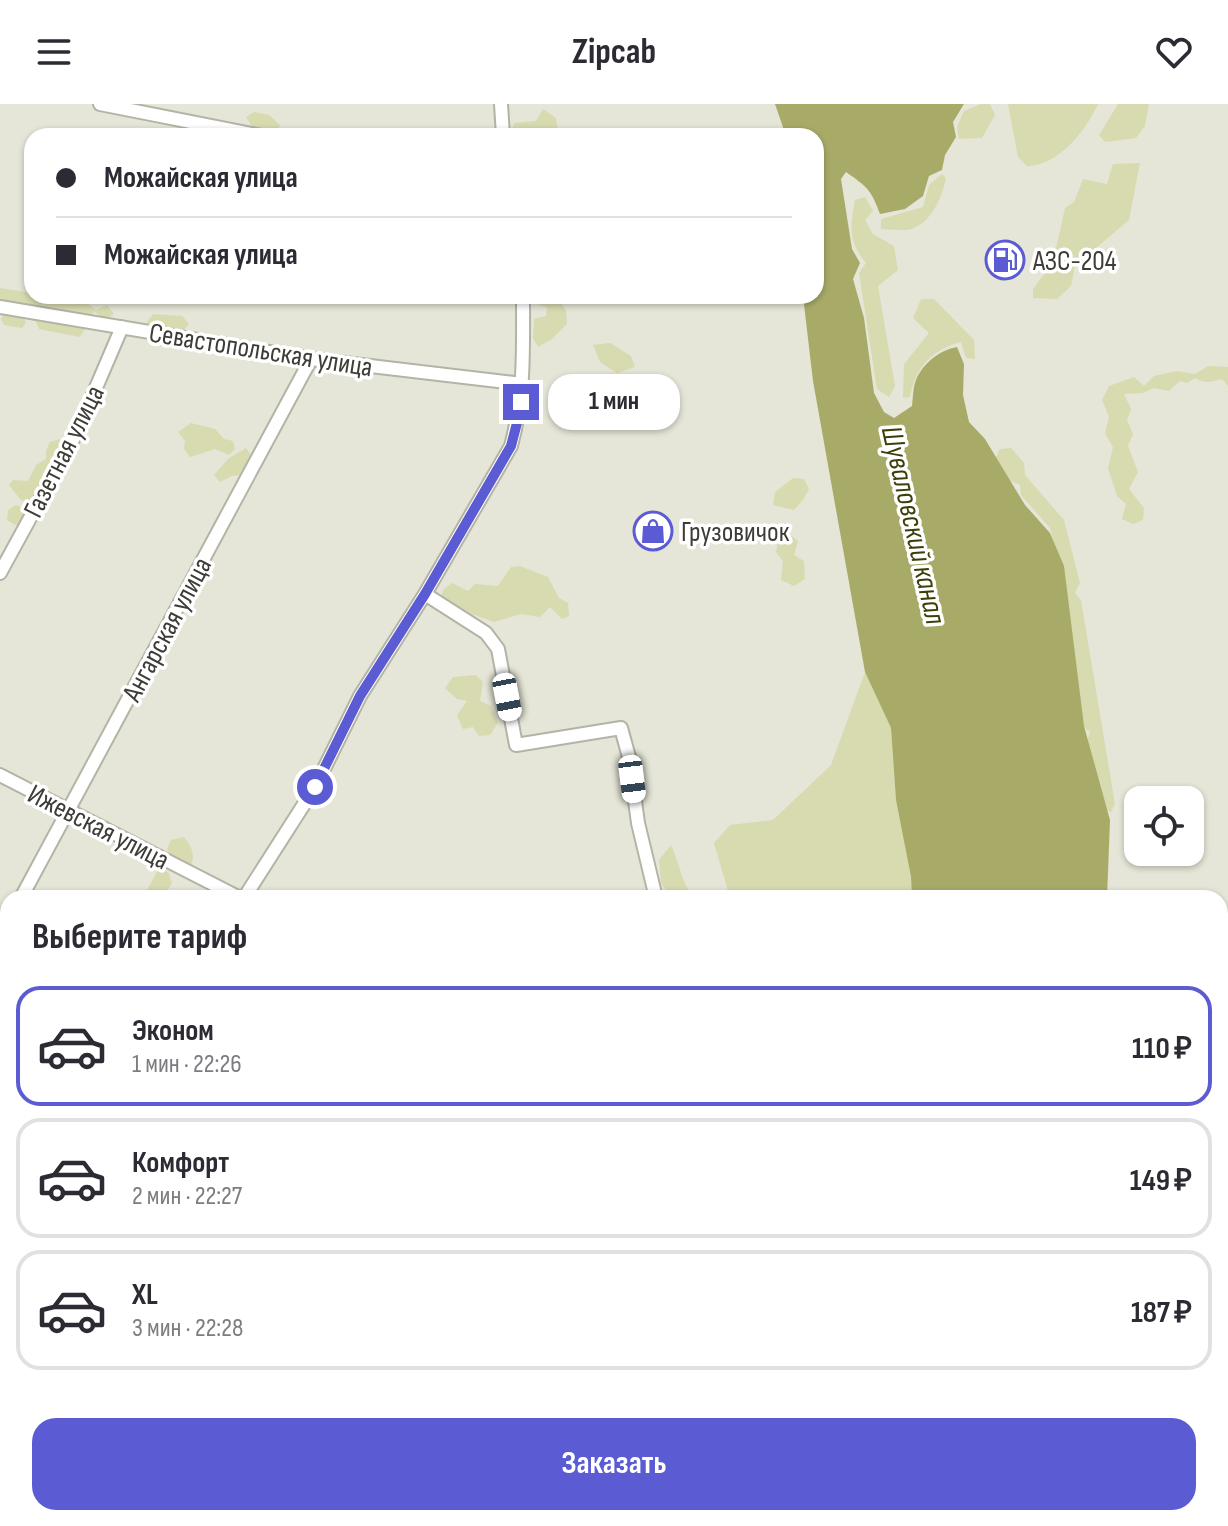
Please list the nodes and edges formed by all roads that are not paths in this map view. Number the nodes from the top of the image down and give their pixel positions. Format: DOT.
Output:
graph roads {
  1 [pos="100,104"];
  2 [pos="501,104"];
  3 [pos="222,128"];
  4 [pos="502,128"];
  5 [pos="523,304"];
  6 [pos="0,307"];
  7 [pos="122,327"];
  8 [pos="311,359"];
  9 [pos="523,384"];
  10 [pos="0,573"];
  11 [pos="425,594"];
  12 [pos="0,775"];
  13 [pos="69,810"];
  14 [pos="25,890"];
  15 [pos="226,890"];
  16 [pos="247,890"];
  17 [pos="654,890"];
  1 -- 3 [label="street"];
  2 -- 4 [label="street"];
  5 -- 9 [label="street"];
  6 -- 7 [label="street, Севастопольская улица"];
  7 -- 8 [label="street, Севастопольская улица"];
  7 -- 10 [label="street, Газетная улица"];
  8 -- 9 [label="street, Севастопольская улица"];
  8 -- 13 [label="street, Ангарская улица"];
  9 -- 11 [label="street"];
  11 -- 16 [label="street"];
  11 -- 17 [label="street"];
  12 -- 13 [label="street, Ижевская улица"];
  13 -- 14 [label="street, Ангарская улица"];
  13 -- 15 [label="street, Ижевская улица"];
}
